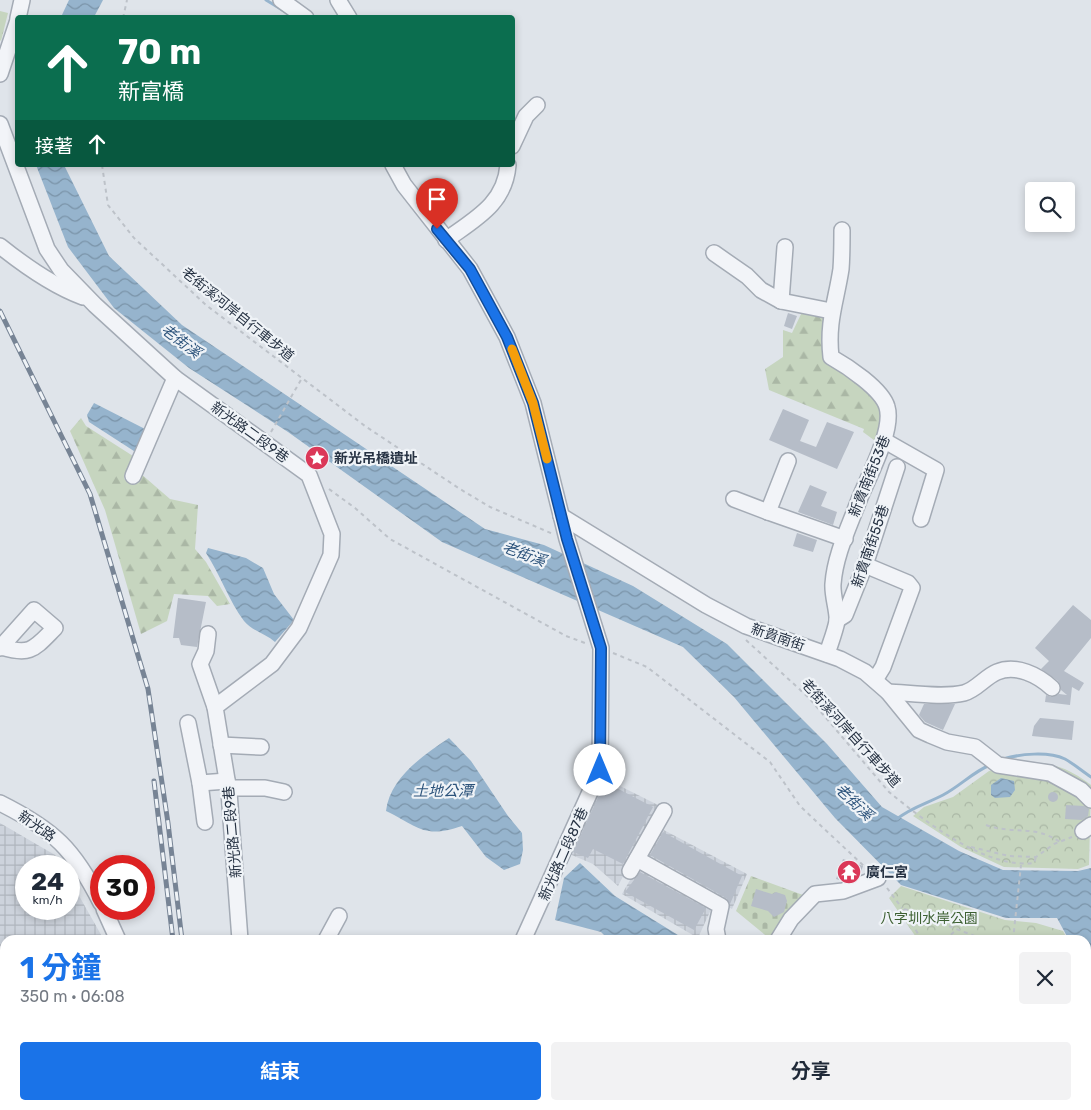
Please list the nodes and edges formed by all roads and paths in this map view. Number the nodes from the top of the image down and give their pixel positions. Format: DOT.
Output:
graph roads {
  1 [pos="22,0"];
  2 [pos="127,0"];
  3 [pos="281,0"];
  4 [pos="338,0"];
  5 [pos="19,15"];
  6 [pos="124,15"];
  7 [pos="302,15"];
  8 [pos="347,15"];
  9 [pos="15,28"];
  10 [pos="0,74"];
  11 [pos="538,105"];
  12 [pos="0,124"];
  13 [pos="515,140"];
  14 [pos="15,164"];
  15 [pos="16,167"];
  16 [pos="102,167"];
  17 [pos="394,167"];
  18 [pos="508,167"];
  19 [pos="842,230"];
  20 [pos="446,240"];
  21 [pos="0,246"];
  22 [pos="785,247"];
  23 [pos="714,253"];
  24 [pos="89,299"];
  25 [pos="781,301"];
  26 [pos="831,311"];
  27 [pos="175,378"];
  28 [pos="302,378"];
  29 [pos="270,434"];
  30 [pos="884,441"];
  31 [pos="788,461"];
  32 [pos="897,467"];
  33 [pos="133,476"];
  34 [pos="734,498"];
  35 [pos="768,512"];
  36 [pos="561,516"];
  37 [pos="921,518"];
  38 [pos="561,537"];
  39 [pos="845,539"];
  40 [pos="865,565"];
  41 [pos="837,620"];
  42 [pos="208,634"];
  43 [pos="742,636"];
  44 [pos="827,654"];
  45 [pos="874,680"];
  46 [pos="1052,688"];
  47 [pos="888,692"];
  48 [pos="215,707"];
  49 [pos="188,722"];
  50 [pos="222,745"];
  51 [pos="261,747"];
  52 [pos="200,784"];
  53 [pos="228,784"];
  54 [pos="284,792"];
  55 [pos="1091,800"];
  56 [pos="0,803"];
  57 [pos="664,811"];
  58 [pos="205,822"];
  59 [pos="986,825"];
  60 [pos="1087,828"];
  61 [pos="1060,842"];
  62 [pos="966,846"];
  63 [pos="1036,856"];
  64 [pos="1021,865"];
  65 [pos="878,878"];
  66 [pos="90,881"];
  67 [pos="902,908"];
  68 [pos="339,916"];
  69 [pos="109,920"];
  70 [pos="956,930"];
  71 [pos="533,933"];
  72 [pos="116,935"];
  73 [pos="240,935"];
  74 [pos="329,935"];
  75 [pos="717,935"];
  76 [pos="781,935"];
  77 [pos="919,935"];
  78 [pos="950,935"];
  79 [pos="970,935"];
  80 [pos="1014,935"];
  1 -- 5 [label="street"];
  2 -- 6 [label="path"];
  3 -- 7 [label="street"];
  4 -- 8 [label="street"];
  9 -- 10 [label="street"];
  11 -- 13 [label="street"];
  12 -- 14 [label="street, 新光路二段9巷"];
  15 -- 24 [label="street, 新光路二段9巷"];
  16 -- 28 [label="path, 老街溪河岸自行車步道"];
  17 -- 20 [label="street, 新光路二段87巷"];
  18 -- 20 [label="street"];
  19 -- 26 [label="street, 新貴南街53巷"];
  20 -- 36 [label="street, 新光路二段87巷"];
  21 -- 24 [label="street"];
  22 -- 25 [label="street"];
  23 -- 25 [label="street"];
  24 -- 27 [label="street, 新光路二段9巷"];
  25 -- 26 [label="street"];
  26 -- 30 [label="street, 新貴南街53巷"];
  27 -- 33 [label="street"];
  27 -- 48 [label="street, 新光路二段9巷"];
  28 -- 29 [label="path, 老街溪河岸自行車步道"];
  28 -- 38 [label="path, 老街溪河岸自行車步道"];
  30 -- 37 [label="street"];
  30 -- 39 [label="street, 新貴南街53巷"];
  31 -- 35 [label="street"];
  32 -- 40 [label="street, 新貴南街55巷"];
  34 -- 35 [label="street"];
  35 -- 39 [label="street"];
  36 -- 38 [label="street, 新光路二段87巷"];
  36 -- 44 [label="street, 新貴南街"];
  38 -- 71 [label="street, 新光路二段87巷"];
  39 -- 41 [label="street, 新貴南街53巷"];
  40 -- 41 [label="street, 新貴南街55巷"];
  40 -- 45 [label="street"];
  41 -- 44 [label="street, 新貴南街53巷"];
  42 -- 48 [label="street"];
  43 -- 62 [label="path, 老街溪河岸自行車步道"];
  44 -- 45 [label="street, 新貴南街"];
  45 -- 47 [label="street, 新貴南街"];
  46 -- 47 [label="street"];
  47 -- 55 [label="street, 新貴南街"];
  48 -- 50 [label="street, 新光路二段9巷"];
  49 -- 52 [label="street"];
  50 -- 51 [label="street"];
  50 -- 53 [label="street, 新光路二段9巷"];
  52 -- 53 [label="street"];
  52 -- 58 [label="street"];
  53 -- 54 [label="street"];
  53 -- 73 [label="street, 新光路二段9巷"];
  56 -- 66 [label="street, 新光路"];
  57 -- 75 [label="street"];
  59 -- 61 [label="path"];
  60 -- 61 [label="path"];
  61 -- 63 [label="path"];
  62 -- 63 [label="path"];
  62 -- 64 [label="path"];
  63 -- 64 [label="path"];
  64 -- 80 [label="path"];
  65 -- 67 [label="path"];
  65 -- 76 [label="street"];
  67 -- 70 [label="path"];
  67 -- 77 [label="path"];
  68 -- 74 [label="street"];
  69 -- 72 [label="street"];
  70 -- 78 [label="path"];
  70 -- 79 [label="path"];
}
